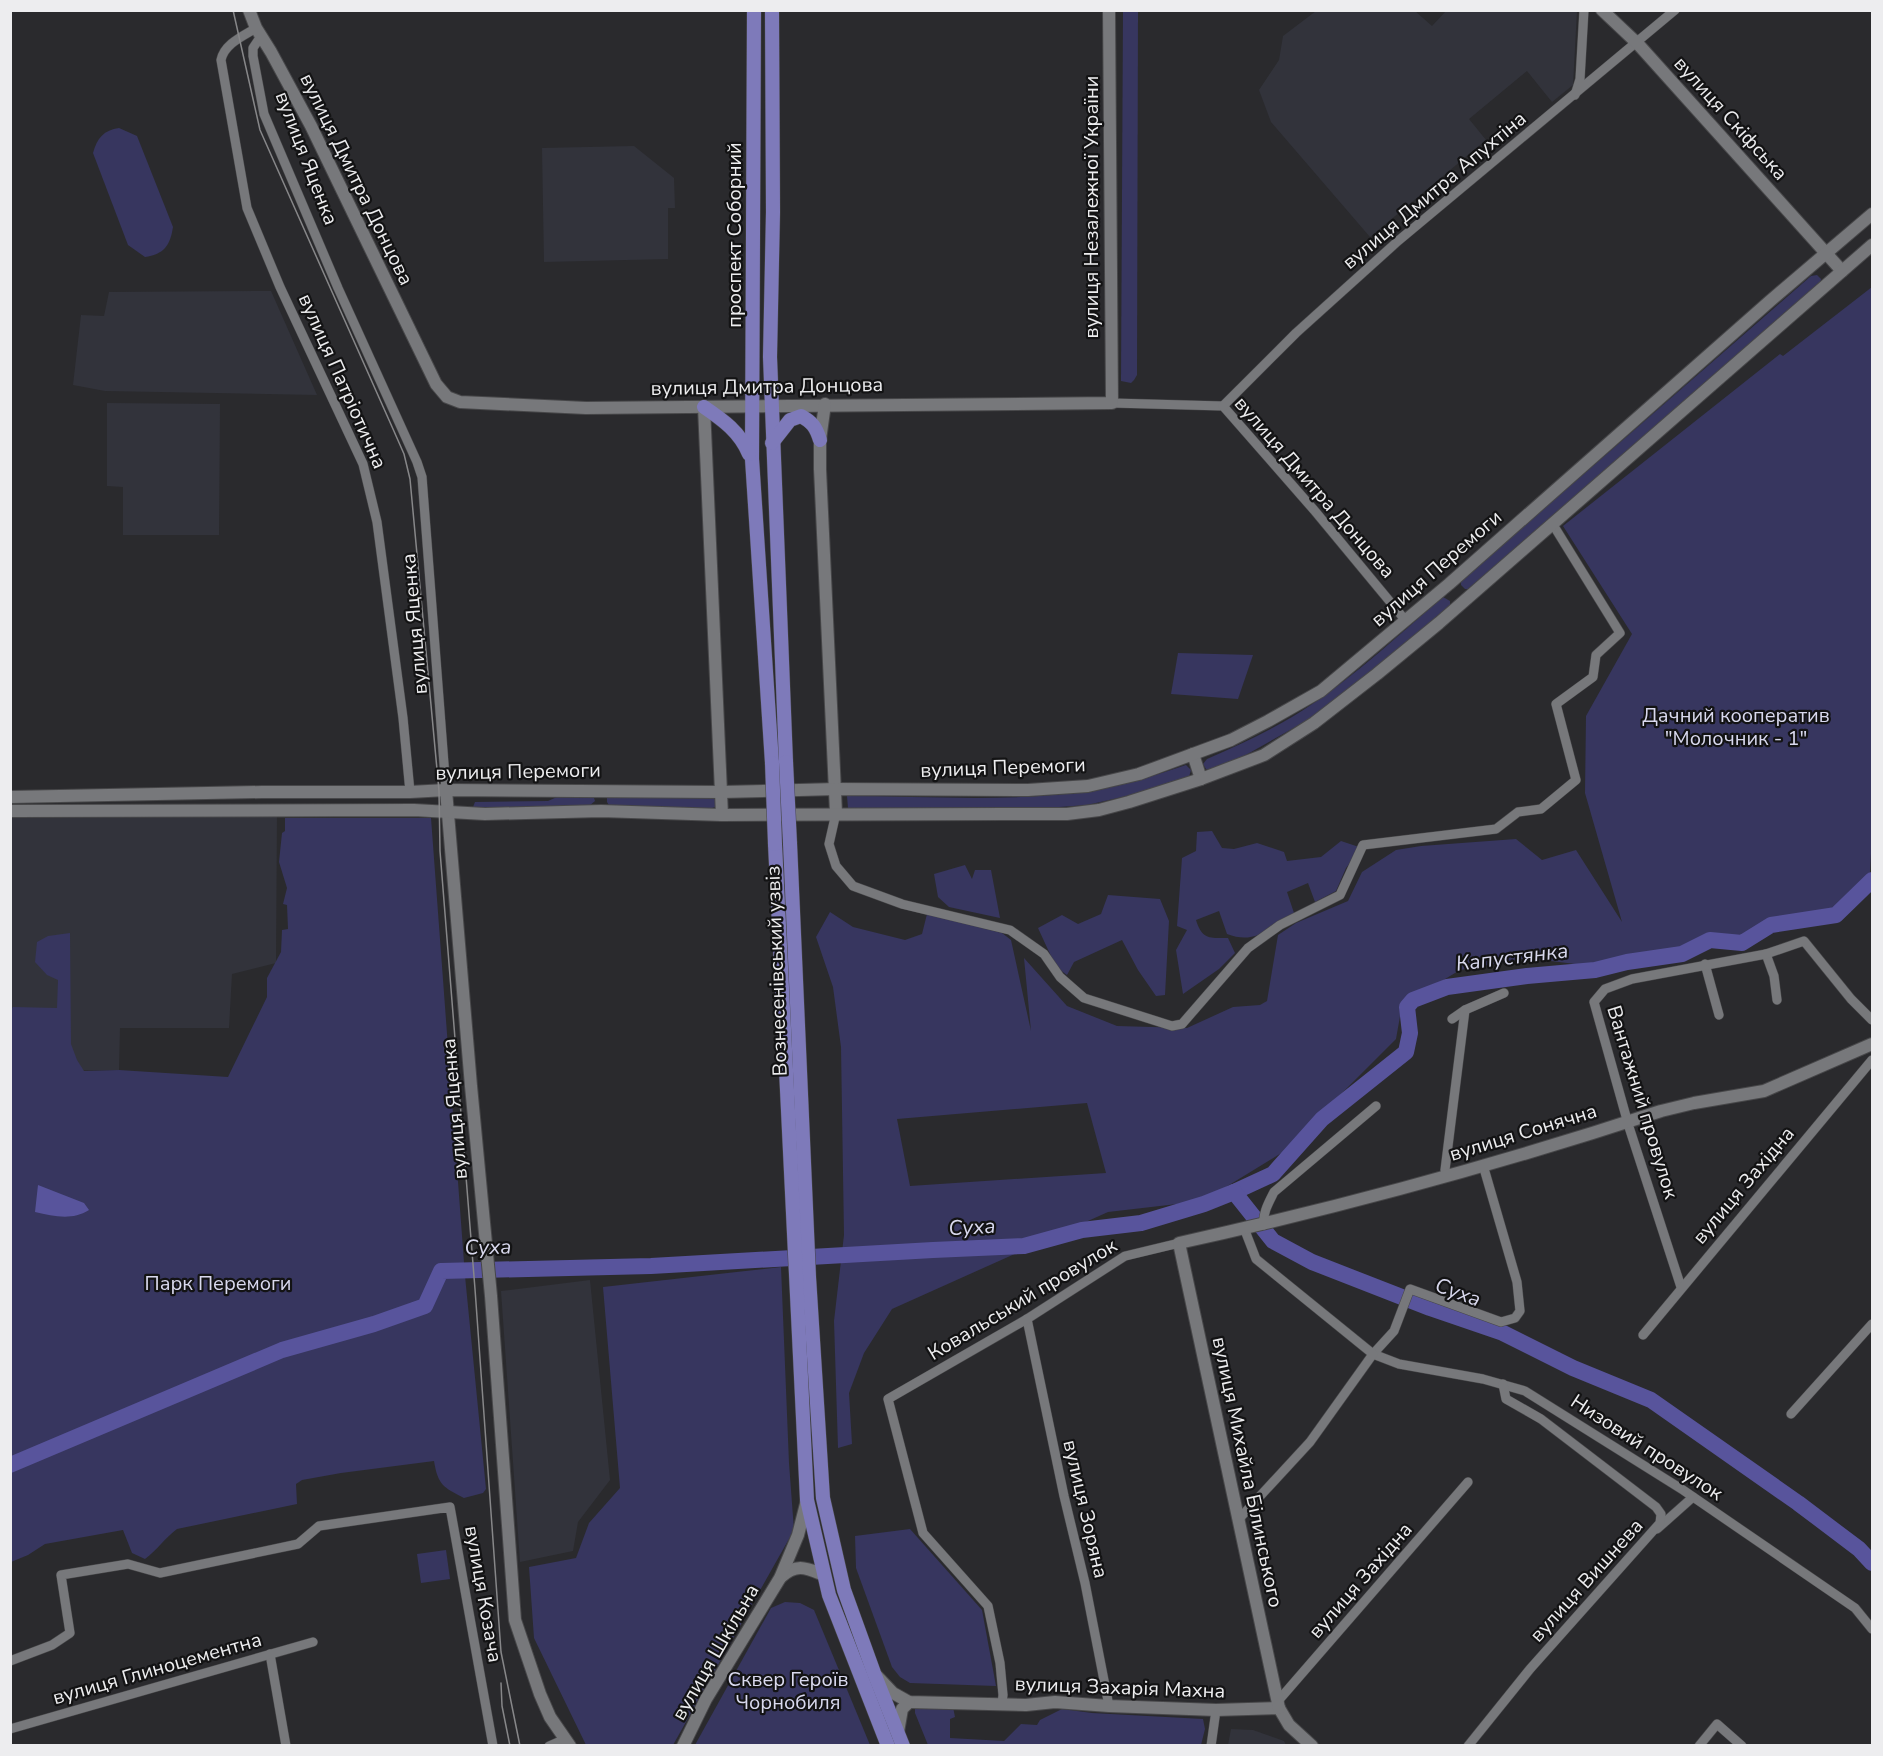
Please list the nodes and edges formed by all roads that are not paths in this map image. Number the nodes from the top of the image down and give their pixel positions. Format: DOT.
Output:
graph roads {
  1 [pos="249,10"];
  2 [pos="754,10"];
  3 [pos="772,10"];
  4 [pos="1109,10"];
  5 [pos="1584,10"];
  6 [pos="1602,10"];
  7 [pos="1675,10"];
  8 [pos="258,32"];
  9 [pos="1638,44"];
  10 [pos="1575,95"];
  11 [pos="1872,214"];
  12 [pos="1872,245"];
  13 [pos="1827,254"];
  14 [pos="1842,271"];
  15 [pos="1112,403"];
  16 [pos="825,404"];
  17 [pos="771,406"];
  18 [pos="1223,406"];
  19 [pos="704,407"];
  20 [pos="752,407"];
  21 [pos="801,416"];
  22 [pos="820,440"];
  23 [pos="772,442"];
  24 [pos="752,459"];
  25 [pos="1552,523"];
  26 [pos="1449,584"];
  27 [pos="1464,601"];
  28 [pos="1406,621"];
  29 [pos="1193,754"];
  30 [pos="1201,779"];
  31 [pos="836,789"];
  32 [pos="446,790"];
  33 [pos="599,790"];
  34 [pos="270,792"];
  35 [pos="410,792"];
  36 [pos="721,792"];
  37 [pos="10,797"];
  38 [pos="10,811"];
  39 [pos="270,811"];
  40 [pos="601,811"];
  41 [pos="448,812"];
  42 [pos="836,813"];
  43 [pos="722,815"];
  44 [pos="1766,954"];
  45 [pos="1705,964"];
  46 [pos="1504,993"];
  47 [pos="1777,1000"];
  48 [pos="1465,1010"];
  49 [pos="1719,1015"];
  50 [pos="1452,1018"];
  51 [pos="1872,1020"];
  52 [pos="1872,1044"];
  53 [pos="1872,1060"];
  54 [pos="1376,1106"];
  55 [pos="1628,1122"];
  56 [pos="1483,1165"];
  57 [pos="1449,1175"];
  58 [pos="1264,1225"];
  59 [pos="1247,1228"];
  60 [pos="801,1236"];
  61 [pos="1179,1243"];
  62 [pos="803,1277"];
  63 [pos="1681,1287"];
  64 [pos="1027,1319"];
  65 [pos="1872,1324"];
  66 [pos="1643,1335"];
  67 [pos="1373,1354"];
  68 [pos="1503,1384"];
  69 [pos="1791,1414"];
  70 [pos="1468,1482"];
  71 [pos="1693,1497"];
  72 [pos="807,1500"];
  73 [pos="1238,1520"];
  74 [pos="1655,1530"];
  75 [pos="824,1575"];
  76 [pos="780,1578"];
  77 [pos="1872,1629"];
  78 [pos="313,1642"];
  79 [pos="270,1654"];
  80 [pos="10,1661"];
  81 [pos="874,1673"];
  82 [pos="909,1702"];
  83 [pos="1002,1703"];
  84 [pos="1279,1705"];
  85 [pos="1109,1706"];
  86 [pos="1216,1710"];
  87 [pos="10,1730"];
  88 [pos="901,1739"];
  89 [pos="567,1742"];
  90 [pos="286,1746"];
  91 [pos="493,1746"];
  92 [pos="549,1746"];
  93 [pos="683,1746"];
  94 [pos="888,1746"];
  95 [pos="1211,1746"];
  96 [pos="1312,1746"];
  97 [pos="1468,1746"];
  98 [pos="1699,1746"];
  99 [pos="1742,1746"];
  1 -- 8 [label="main road"];
  2 -- 20 [label="main road, проспект Соборний"];
  3 -- 17 [label="main road, проспект Соборний"];
  4 -- 15 [label="main road, вулиця Незалежної України"];
  5 -- 10 [label="street"];
  6 -- 9 [label="main road, вулиця Скіфська"];
  7 -- 9 [label="street, вулиця Дмитра Апухтіна"];
  8 -- 19 [label="main road, вулиця Дмитра Донцова"];
  8 -- 32 [label="street, вулиця Яценка"];
  8 -- 35 [label="street, вулиця Патріотична"];
  9 -- 10 [label="street, вулиця Дмитра Апухтіна"];
  9 -- 13 [label="main road, вулиця Скіфська"];
  10 -- 18 [label="street, вулиця Дмитра Апухтіна"];
  11 -- 13 [label="main road, вулиця Перемоги"];
  12 -- 14 [label="main road, вулиця Перемоги"];
  13 -- 14 [label="main road, вулиця Скіфська"];
  13 -- 26 [label="main road, вулиця Перемоги"];
  14 -- 25 [label="main road, вулиця Перемоги"];
  15 -- 16 [label="main road, вулиця Дмитра Донцова"];
  15 -- 18 [label="street, вулиця Дмитра Донцова"];
  16 -- 17 [label="main road, вулиця Дмитра Донцова"];
  16 -- 21 [label="main road"];
  16 -- 22 [label="main road"];
  17 -- 20 [label="main road, вулиця Дмитра Донцова"];
  17 -- 23 [label="main road, проспект Соборний"];
  18 -- 28 [label="street, вулиця Дмитра Донцова"];
  19 -- 20 [label="main road, вулиця Дмитра Донцова"];
  19 -- 24 [label="main road"];
  19 -- 36 [label="main road"];
  20 -- 24 [label="main road, проспект Соборний"];
  21 -- 22 [label="main road"];
  21 -- 23 [label="main road"];
  22 -- 31 [label="main road"];
  23 -- 60 [label="main road, Вознесенівський узвіз, bridge"];
  24 -- 60 [label="main road, Вознесенівський узвіз, bridge"];
  25 -- 27 [label="main road, вулиця Перемоги"];
  25 -- 42 [label="street"];
  26 -- 27 [label="main road"];
  26 -- 28 [label="main road, вулиця Перемоги"];
  27 -- 30 [label="main road, вулиця Перемоги"];
  28 -- 29 [label="main road, вулиця Перемоги"];
  29 -- 30 [label="main road"];
  29 -- 31 [label="main road, вулиця Перемоги"];
  30 -- 42 [label="main road, вулиця Перемоги"];
  31 -- 36 [label="main road, вулиця Перемоги"];
  31 -- 42 [label="main road"];
  32 -- 33 [label="main road, вулиця Перемоги"];
  32 -- 35 [label="main road, вулиця Перемоги"];
  32 -- 41 [label="main road, вулиця Яценка"];
  33 -- 36 [label="main road, вулиця Перемоги"];
  33 -- 40 [label="main road"];
  34 -- 35 [label="main road, вулиця Перемоги"];
  34 -- 37 [label="main road, вулиця Перемоги"];
  34 -- 39 [label="main road"];
  36 -- 43 [label="main road"];
  38 -- 39 [label="main road, вулиця Перемоги"];
  39 -- 41 [label="main road, вулиця Перемоги"];
  40 -- 41 [label="main road, вулиця Перемоги"];
  40 -- 43 [label="main road, вулиця Перемоги"];
  41 -- 89 [label="main road, вулиця Яценка"];
  42 -- 43 [label="main road, вулиця Перемоги"];
  44 -- 45 [label="street, Вантажний провулок"];
  44 -- 47 [label="street"];
  44 -- 51 [label="street, Вантажний провулок"];
  45 -- 49 [label="street"];
  45 -- 55 [label="street, Вантажний провулок"];
  46 -- 48 [label="street"];
  48 -- 50 [label="street"];
  48 -- 57 [label="street"];
  52 -- 55 [label="main road, вулиця Сонячна"];
  53 -- 63 [label="street, вулиця Західна"];
  54 -- 58 [label="street"];
  55 -- 56 [label="main road, вулиця Сонячна"];
  55 -- 63 [label="street, Вантажний провулок"];
  56 -- 57 [label="main road, вулиця Сонячна"];
  56 -- 67 [label="street"];
  57 -- 58 [label="main road, вулиця Сонячна"];
  58 -- 59 [label="main road, вулиця Сонячна"];
  59 -- 61 [label="main road, вулиця Сонячна"];
  59 -- 67 [label="street, Низовий провулок"];
  60 -- 62 [label="main road, Вознесенівський узвіз"];
  61 -- 64 [label="street, Ковальський провулок"];
  61 -- 73 [label="main road, вулиця Михайла Білинського"];
  62 -- 72 [label="main road, Вознесенівський узвіз"];
  62 -- 81 [label="main road, Вознесенівський узвіз"];
  63 -- 66 [label="street, вулиця Західна"];
  64 -- 83 [label="street, Ковальський провулок"];
  64 -- 85 [label="street, вулиця Зоряна"];
  65 -- 69 [label="street"];
  67 -- 68 [label="street, Низовий провулок"];
  67 -- 73 [label="street"];
  68 -- 71 [label="street, Низовий провулок"];
  68 -- 74 [label="street, вулиця Вишнева"];
  70 -- 84 [label="street, вулиця Західна"];
  71 -- 74 [label="street"];
  71 -- 77 [label="street, Низовий провулок"];
  72 -- 75 [label="main road"];
  72 -- 76 [label="main road, вулиця Шкільна"];
  73 -- 84 [label="main road, вулиця Михайла Білинського"];
  74 -- 97 [label="street, вулиця Вишнева"];
  75 -- 76 [label="main road, вулиця Шкільна"];
  75 -- 94 [label="main road"];
  76 -- 93 [label="main road, вулиця Шкільна"];
  78 -- 79 [label="street, вулиця Глиноцементна"];
  79 -- 87 [label="street, вулиця Глиноцементна"];
  79 -- 90 [label="street"];
  80 -- 91 [label="street, вулиця Козача"];
  81 -- 82 [label="main road"];
  81 -- 88 [label="main road"];
  82 -- 83 [label="main road, вулиця Захарія Махна"];
  82 -- 88 [label="main road"];
  83 -- 85 [label="main road, вулиця Захарія Махна"];
  84 -- 86 [label="main road, вулиця Захарія Махна"];
  84 -- 96 [label="main road"];
  85 -- 86 [label="main road, вулиця Захарія Махна"];
  86 -- 95 [label="street"];
  89 -- 92 [label="street"];
  98 -- 99 [label="street"];
}
